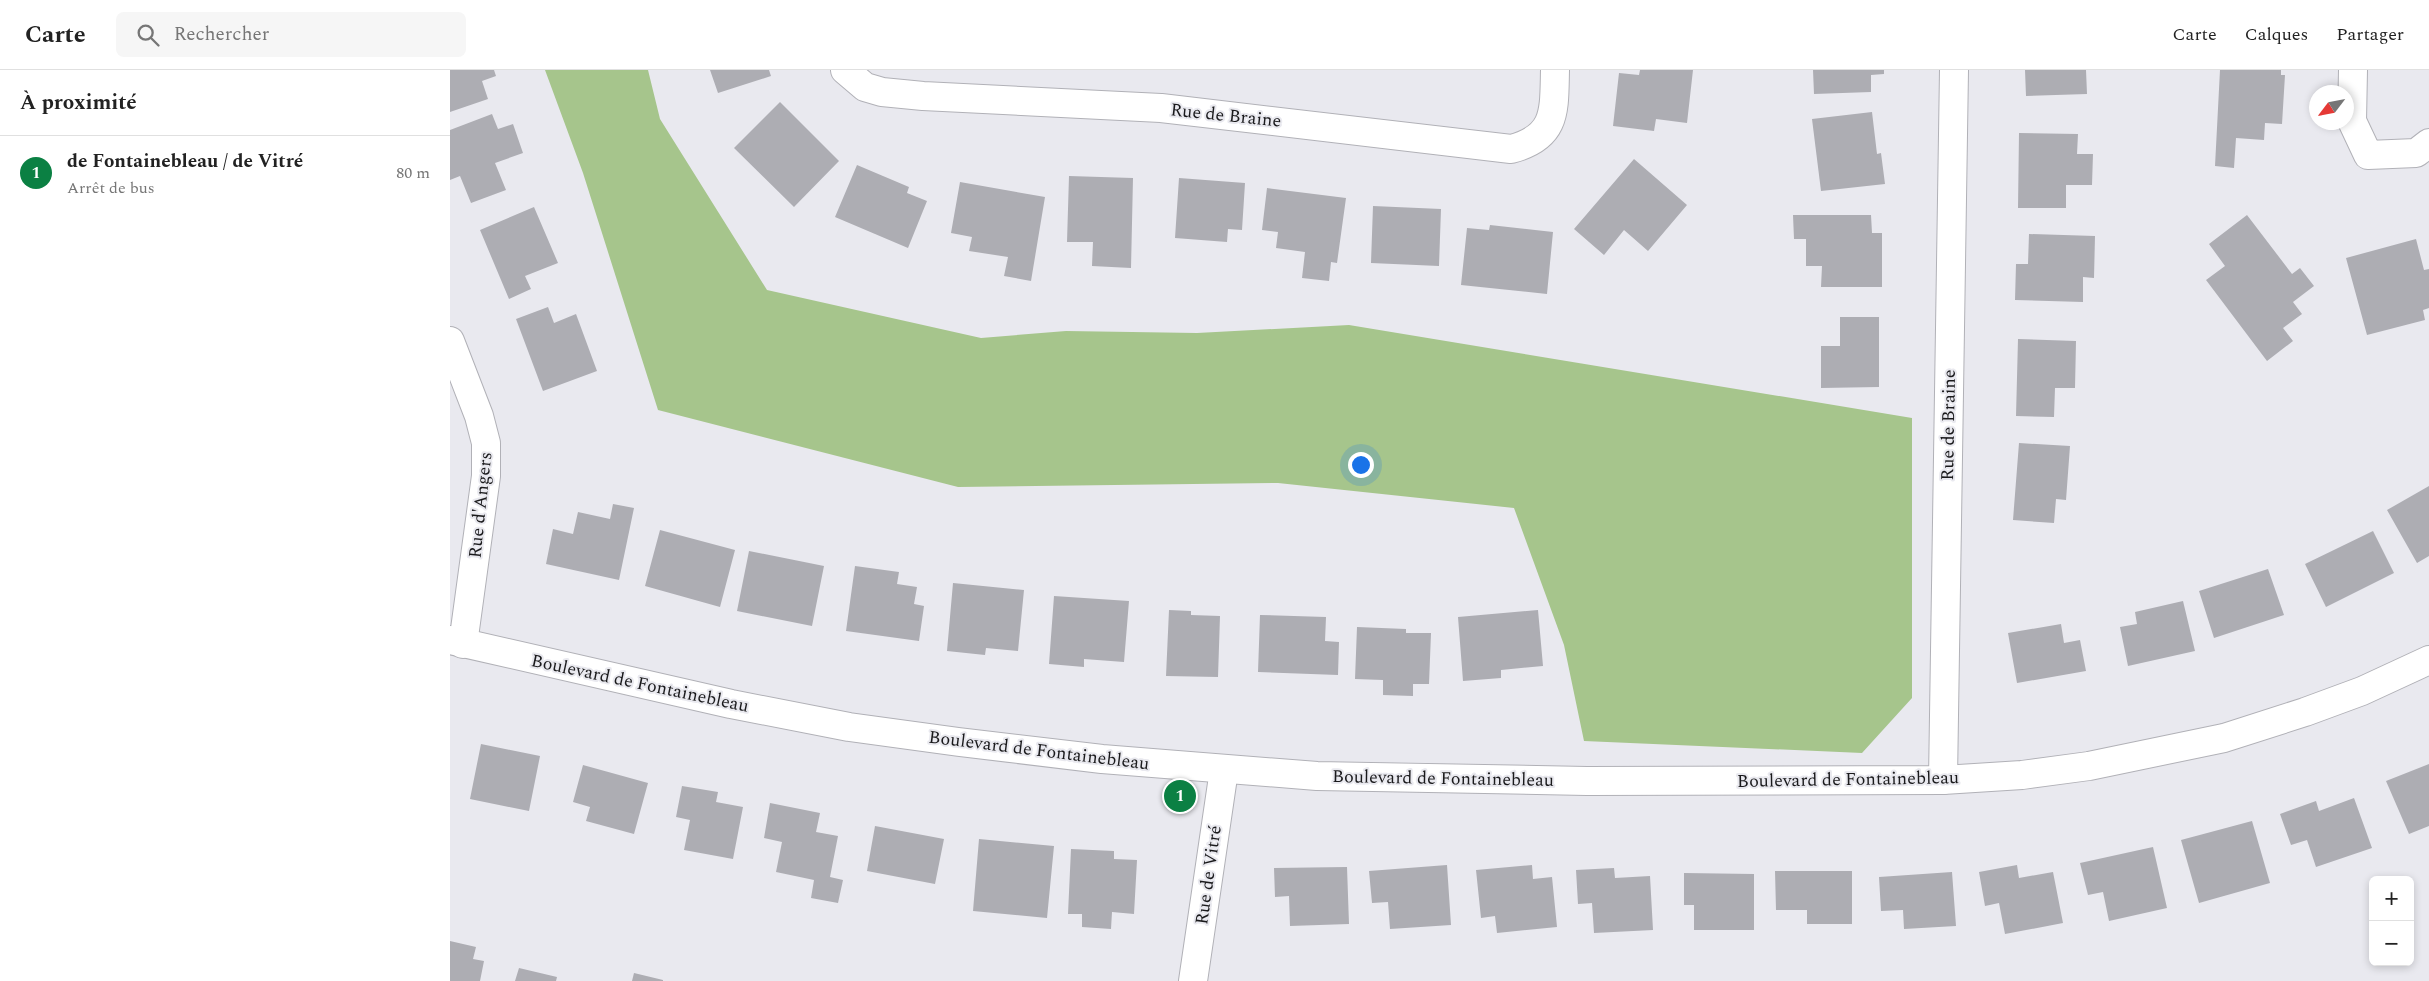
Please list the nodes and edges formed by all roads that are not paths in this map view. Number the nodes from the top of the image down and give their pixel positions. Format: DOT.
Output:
graph roads {
  1 [pos="845,70"];
  2 [pos="1555,70"];
  3 [pos="1954,70"];
  4 [pos="2353,70"];
  5 [pos="2429,143"];
  6 [pos="450,341"];
  7 [pos="457,642"];
  8 [pos="2429,660"];
  9 [pos="1224,770"];
  10 [pos="1943,780"];
  11 [pos="1193,981"];
  1 -- 2 [label="street, Rue de Braine"];
  3 -- 10 [label="street, Rue de Braine"];
  4 -- 5 [label="street"];
  6 -- 7 [label="street, Rue d'Angers"];
  7 -- 9 [label="street, Boulevard de Fontainebleau"];
  8 -- 10 [label="street, Boulevard de Fontainebleau"];
  9 -- 10 [label="street, Boulevard de Fontainebleau"];
  9 -- 11 [label="street, Rue de Vitré"];
}
